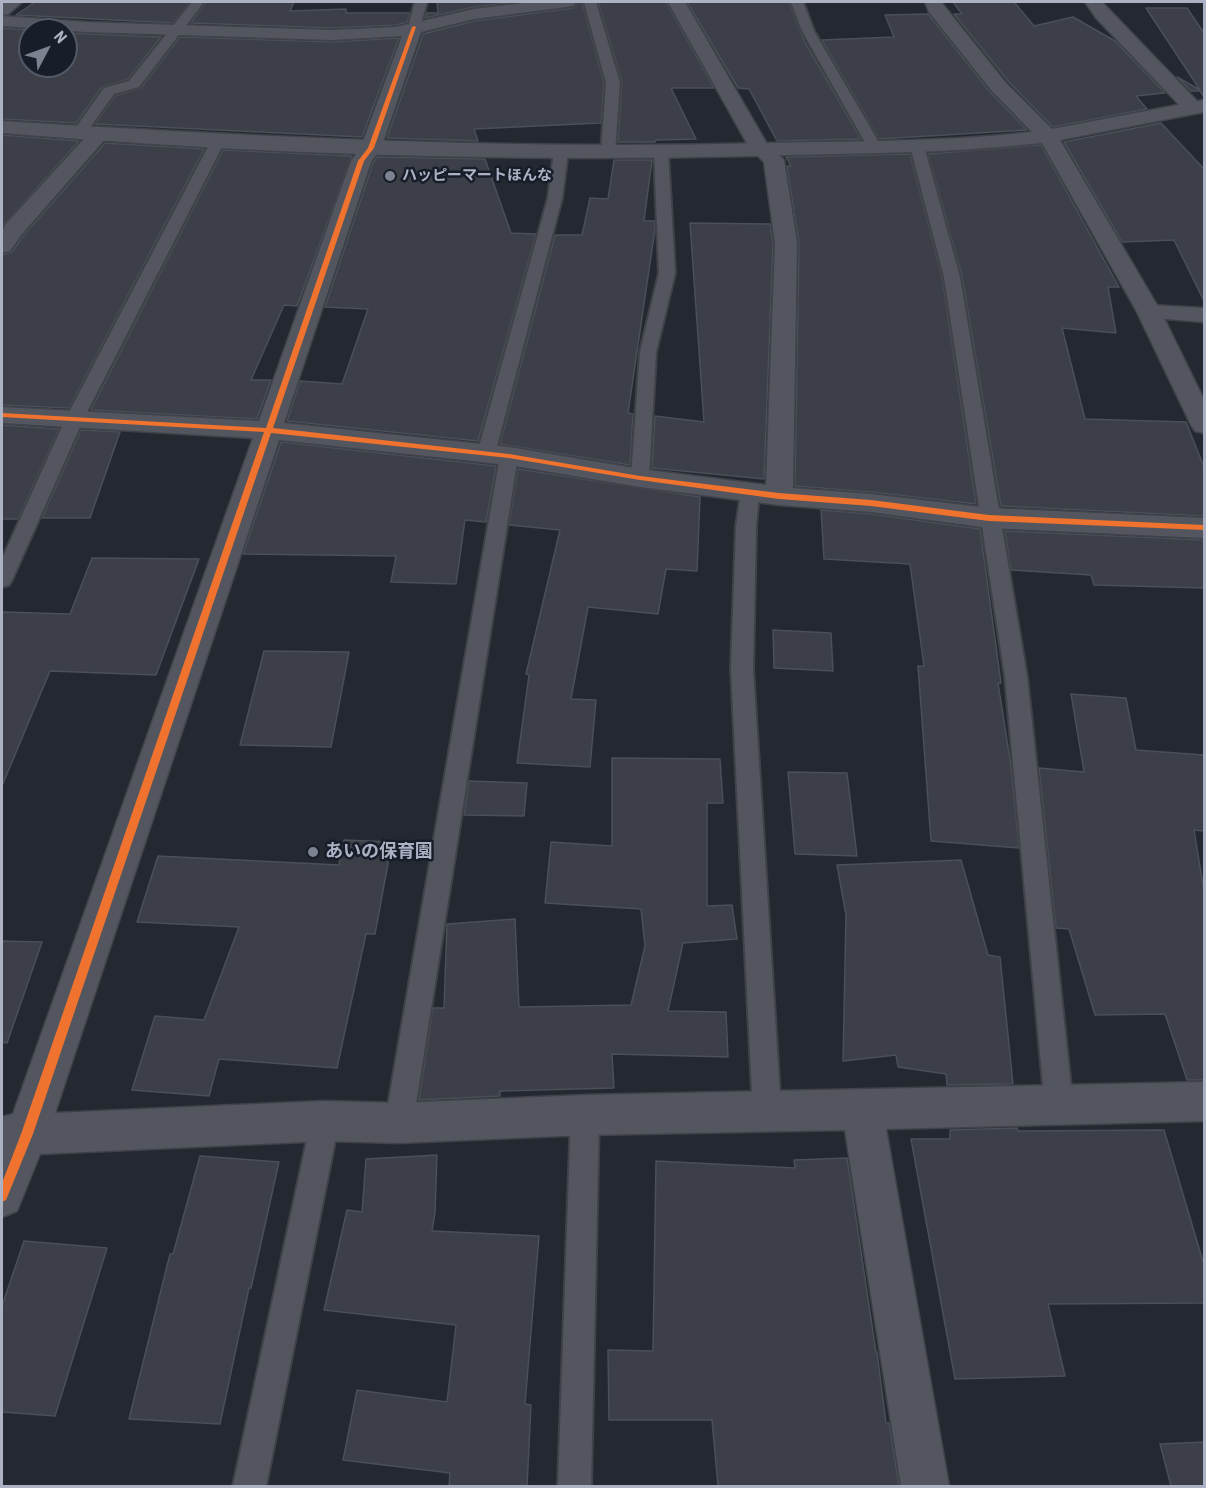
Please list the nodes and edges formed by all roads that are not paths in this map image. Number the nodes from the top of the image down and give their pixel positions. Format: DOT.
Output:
graph roads {
  1 [pos="13,2"];
  2 [pos="198,2"];
  3 [pos="421,2"];
  4 [pos="563,2"];
  5 [pos="590,2"];
  6 [pos="676,2"];
  7 [pos="797,2"];
  8 [pos="933,2"];
  9 [pos="1093,2"];
  10 [pos="2,10"];
  11 [pos="2,21"];
  12 [pos="414,27"];
  13 [pos="178,29"];
  14 [pos="1199,107"];
  15 [pos="2,127"];
  16 [pos="89,134"];
  17 [pos="1048,136"];
  18 [pos="218,141"];
  19 [pos="917,146"];
  20 [pos="759,147"];
  21 [pos="874,147"];
  22 [pos="371,148"];
  23 [pos="561,152"];
  24 [pos="608,152"];
  25 [pos="662,152"];
  26 [pos="2,246"];
  27 [pos="1149,312"];
  28 [pos="1204,315"];
  29 [pos="2,416"];
  30 [pos="74,420"];
  31 [pos="1204,424"];
  32 [pos="267,430"];
  33 [pos="498,455"];
  34 [pos="640,478"];
  35 [pos="750,492"];
  36 [pos="779,496"];
  37 [pos="989,518"];
  38 [pos="1204,528"];
  39 [pos="2,580"];
  40 [pos="1204,1101"];
  41 [pos="1059,1106"];
  42 [pos="862,1110"];
  43 [pos="767,1112"];
  44 [pos="585,1114"];
  45 [pos="326,1121"];
  46 [pos="399,1123"];
  47 [pos="14,1135"];
  48 [pos="2,1196"];
  49 [pos="249,1486"];
  50 [pos="574,1486"];
  51 [pos="925,1486"];
  1 -- 10 [label="main road"];
  2 -- 13 [label="lane"];
  3 -- 12 [label="lane"];
  4 -- 12 [label="street"];
  5 -- 24 [label="lane"];
  6 -- 20 [label="street"];
  7 -- 21 [label="lane"];
  8 -- 17 [label="street"];
  9 -- 14 [label="street"];
  11 -- 13 [label="street"];
  12 -- 13 [label="street"];
  12 -- 22 [label="street"];
  13 -- 16 [label="lane"];
  14 -- 17 [label="street"];
  15 -- 16 [label="street"];
  16 -- 18 [label="street"];
  16 -- 26 [label="street"];
  17 -- 19 [label="street"];
  17 -- 27 [label="street"];
  18 -- 22 [label="street"];
  18 -- 30 [label="lane"];
  19 -- 21 [label="street"];
  19 -- 37 [label="lane"];
  20 -- 21 [label="street"];
  20 -- 25 [label="street"];
  20 -- 36 [label="street"];
  22 -- 23 [label="street"];
  22 -- 32 [label="street"];
  23 -- 24 [label="street"];
  23 -- 33 [label="lane"];
  24 -- 25 [label="street"];
  25 -- 34 [label="lane"];
  27 -- 28 [label="street"];
  27 -- 31 [label="street"];
  29 -- 30 [label="street"];
  30 -- 32 [label="street"];
  30 -- 39 [label="lane"];
  32 -- 33 [label="street"];
  32 -- 47 [label="street"];
  33 -- 34 [label="street"];
  33 -- 46 [label="lane"];
  34 -- 35 [label="street"];
  35 -- 36 [label="street"];
  35 -- 43 [label="lane"];
  36 -- 37 [label="street"];
  37 -- 38 [label="street"];
  37 -- 41 [label="lane"];
  40 -- 41 [label="street"];
  41 -- 42 [label="street"];
  42 -- 43 [label="street"];
  42 -- 51 [label="street"];
  43 -- 44 [label="street"];
  44 -- 46 [label="street"];
  44 -- 50 [label="lane"];
  45 -- 46 [label="street"];
  45 -- 47 [label="street"];
  45 -- 49 [label="lane"];
  47 -- 48 [label="street"];
}
